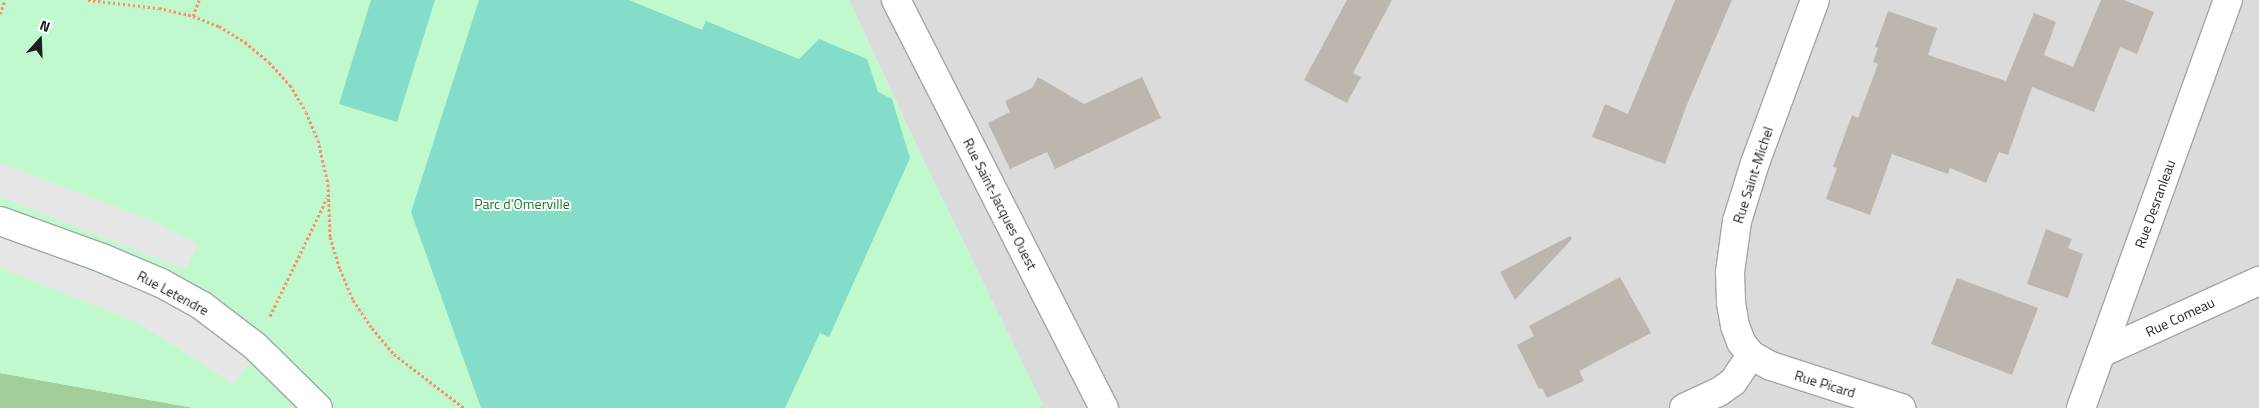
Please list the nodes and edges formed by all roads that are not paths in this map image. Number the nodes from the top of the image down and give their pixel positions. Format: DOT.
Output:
graph roads {
  1 [pos="896,0"];
  2 [pos="1814,0"];
  3 [pos="2228,0"];
  4 [pos="0,221"];
  5 [pos="2259,281"];
  6 [pos="2101,352"];
  7 [pos="1751,355"];
  8 [pos="318,408"];
  9 [pos="1104,408"];
  10 [pos="1684,408"];
  11 [pos="1901,408"];
  12 [pos="2081,408"];
  1 -- 9 [label="street, Rue Saint-Jacques Ouest"];
  2 -- 7 [label="street, Rue Saint-Michel"];
  3 -- 6 [label="street, Rue Desranleau"];
  4 -- 8 [label="street, Rue Letendre"];
  5 -- 6 [label="street, Rue Comeau"];
  6 -- 12 [label="street, Rue Desranleau"];
  7 -- 10 [label="street"];
  7 -- 11 [label="street, Rue Picard"];
}
